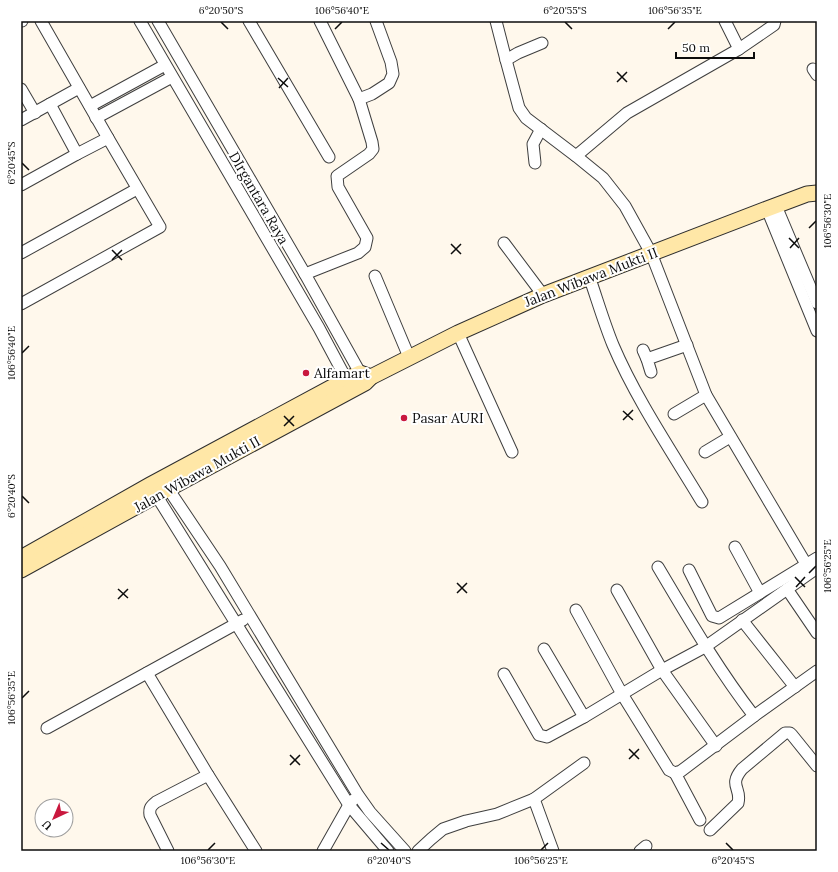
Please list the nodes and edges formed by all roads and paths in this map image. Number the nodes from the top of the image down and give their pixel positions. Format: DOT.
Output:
graph roads {
  1 [pos="41,21"];
  2 [pos="140,21"];
  3 [pos="158,21"];
  4 [pos="249,21"];
  5 [pos="320,21"];
  6 [pos="376,21"];
  7 [pos="725,21"];
  8 [pos="775,21"];
  9 [pos="501,22"];
  10 [pos="542,43"];
  11 [pos="739,49"];
  12 [pos="506,60"];
  13 [pos="165,65"];
  14 [pos="172,77"];
  15 [pos="79,88"];
  16 [pos="21,89"];
  17 [pos="359,99"];
  18 [pos="50,104"];
  19 [pos="90,106"];
  20 [pos="35,113"];
  21 [pos="96,118"];
  22 [pos="21,120"];
  23 [pos="216,120"];
  24 [pos="201,128"];
  25 [pos="541,128"];
  26 [pos="108,138"];
  27 [pos="77,154"];
  28 [pos="576,156"];
  29 [pos="329,157"];
  30 [pos="535,163"];
  31 [pos="21,185"];
  32 [pos="137,189"];
  33 [pos="817,193"];
  34 [pos="772,207"];
  35 [pos="504,243"];
  36 [pos="21,253"];
  37 [pos="651,253"];
  38 [pos="305,274"];
  39 [pos="375,276"];
  40 [pos="589,276"];
  41 [pos="543,295"];
  42 [pos="21,304"];
  43 [pos="817,304"];
  44 [pos="332,322"];
  45 [pos="319,328"];
  46 [pos="817,329"];
  47 [pos="458,332"];
  48 [pos="687,345"];
  49 [pos="409,357"];
  50 [pos="651,372"];
  51 [pos="359,380"];
  52 [pos="706,395"];
  53 [pos="674,414"];
  54 [pos="730,437"];
  55 [pos="512,452"];
  56 [pos="705,452"];
  57 [pos="159,487"];
  58 [pos="702,502"];
  59 [pos="735,547"];
  60 [pos="21,558"];
  61 [pos="817,558"];
  62 [pos="812,566"];
  63 [pos="658,567"];
  64 [pos="21,570"];
  65 [pos="689,570"];
  66 [pos="787,589"];
  67 [pos="617,590"];
  68 [pos="760,593"];
  69 [pos="576,610"];
  70 [pos="249,616"];
  71 [pos="742,620"];
  72 [pos="237,623"];
  73 [pos="817,633"];
  74 [pos="705,647"];
  75 [pos="544,650"];
  76 [pos="662,670"];
  77 [pos="817,671"];
  78 [pos="147,673"];
  79 [pos="504,674"];
  80 [pos="795,687"];
  81 [pos="622,694"];
  82 [pos="754,716"];
  83 [pos="584,717"];
  84 [pos="48,728"];
  85 [pos="716,746"];
  86 [pos="584,763"];
  87 [pos="817,766"];
  88 [pos="674,773"];
  89 [pos="208,775"];
  90 [pos="358,795"];
  91 [pos="534,799"];
  92 [pos="349,805"];
  93 [pos="700,820"];
  94 [pos="710,830"];
  95 [pos="168,851"];
  96 [pos="256,851"];
  97 [pos="322,851"];
  98 [pos="388,851"];
  99 [pos="405,851"];
  100 [pos="418,851"];
  101 [pos="553,851"];
  1 -- 15 [label="street"];
  2 -- 13 [label="street, DIrgantara Raya"];
  3 -- 23 [label="street, DIrgantara Raya"];
  4 -- 29 [label="street"];
  5 -- 17 [label="street"];
  6 -- 17 [label="street"];
  7 -- 11 [label="street"];
  8 -- 11 [label="street"];
  9 -- 12 [label="street"];
  10 -- 12 [label="street"];
  11 -- 28 [label="street"];
  12 -- 25 [label="street"];
  13 -- 14 [label="street, DIrgantara Raya"];
  13 -- 19 [label="street"];
  14 -- 21 [label="street"];
  14 -- 24 [label="street, DIrgantara Raya"];
  15 -- 18 [label="street"];
  15 -- 19 [label="street"];
  16 -- 20 [label="street"];
  17 -- 38 [label="street"];
  18 -- 20 [label="street"];
  18 -- 27 [label="street"];
  19 -- 21 [label="street"];
  20 -- 22 [label="street"];
  21 -- 26 [label="street"];
  23 -- 24 [label="street"];
  23 -- 38 [label="street, DIrgantara Raya"];
  24 -- 45 [label="street, DIrgantara Raya"];
  25 -- 28 [label="street"];
  25 -- 30 [label="street"];
  26 -- 27 [label="street"];
  26 -- 32 [label="street"];
  27 -- 31 [label="street"];
  28 -- 37 [label="street"];
  32 -- 36 [label="street"];
  32 -- 42 [label="street"];
  33 -- 34 [label="main road, Jalan Wibawa Mukti II"];
  34 -- 37 [label="main road, Jalan Wibawa Mukti II"];
  34 -- 43 [label="street"];
  34 -- 46 [label="street"];
  35 -- 41 [label="street"];
  37 -- 40 [label="main road, Jalan Wibawa Mukti II"];
  37 -- 48 [label="street"];
  38 -- 44 [label="street, DIrgantara Raya"];
  39 -- 49 [label="street"];
  40 -- 41 [label="main road, Jalan Wibawa Mukti II"];
  40 -- 58 [label="street"];
  41 -- 47 [label="main road, Jalan Wibawa Mukti II"];
  44 -- 45 [label="street"];
  44 -- 51 [label="street, DIrgantara Raya"];
  45 -- 51 [label="street, DIrgantara Raya"];
  47 -- 49 [label="main road, Jalan Wibawa Mukti II"];
  47 -- 55 [label="street"];
  48 -- 50 [label="street"];
  48 -- 52 [label="street"];
  49 -- 51 [label="main road, Jalan Wibawa Mukti II"];
  51 -- 57 [label="main road, Jalan Wibawa Mukti II"];
  52 -- 53 [label="street"];
  52 -- 54 [label="street"];
  54 -- 56 [label="street"];
  54 -- 62 [label="street"];
  57 -- 60 [label="main road, Jalan Wibawa Mukti II"];
  57 -- 64 [label="main road, Jalan Wibawa Mukti II"];
  57 -- 70 [label="street"];
  57 -- 72 [label="street"];
  59 -- 68 [label="street"];
  61 -- 62 [label="street"];
  62 -- 66 [label="street"];
  62 -- 68 [label="street"];
  63 -- 74 [label="street"];
  65 -- 68 [label="street"];
  66 -- 71 [label="street"];
  66 -- 73 [label="street"];
  67 -- 76 [label="street"];
  69 -- 81 [label="street"];
  70 -- 72 [label="street"];
  70 -- 90 [label="street"];
  71 -- 74 [label="street"];
  71 -- 80 [label="street"];
  72 -- 78 [label="street"];
  72 -- 92 [label="street"];
  74 -- 76 [label="street"];
  74 -- 82 [label="street"];
  75 -- 83 [label="street"];
  76 -- 81 [label="street"];
  76 -- 85 [label="street"];
  77 -- 80 [label="street"];
  78 -- 84 [label="street"];
  78 -- 89 [label="street"];
  79 -- 83 [label="street"];
  80 -- 82 [label="street"];
  81 -- 83 [label="street"];
  81 -- 88 [label="street"];
  82 -- 85 [label="street"];
  85 -- 88 [label="street"];
  86 -- 91 [label="street"];
  87 -- 94 [label="street"];
  88 -- 93 [label="street"];
  89 -- 95 [label="street"];
  89 -- 96 [label="street"];
  90 -- 92 [label="street"];
  90 -- 99 [label="street"];
  91 -- 100 [label="street"];
  91 -- 101 [label="street"];
  92 -- 97 [label="street"];
  92 -- 98 [label="street"];
}
